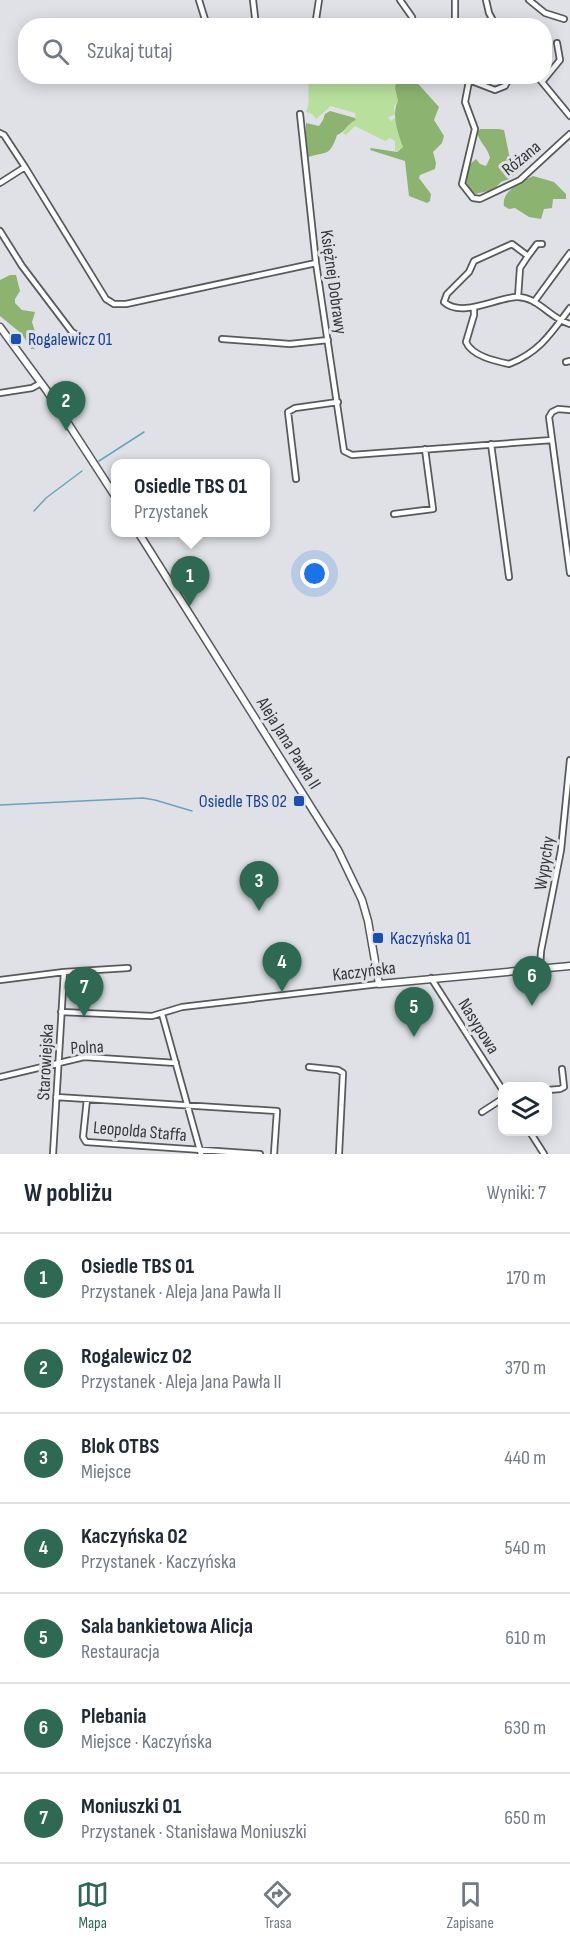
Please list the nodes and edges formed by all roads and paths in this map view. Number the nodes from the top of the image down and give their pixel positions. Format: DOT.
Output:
graph roads {
  1 [pos="199,0"];
  2 [pos="253,0"];
  3 [pos="319,0"];
  4 [pos="400,0"];
  5 [pos="454,0"];
  6 [pos="486,0"];
  7 [pos="529,0"];
  8 [pos="205,18"];
  9 [pos="255,18"];
  10 [pos="316,18"];
  11 [pos="412,18"];
  12 [pos="455,18"];
  13 [pos="492,18"];
  14 [pos="564,19"];
  15 [pos="557,43"];
  16 [pos="552,70"];
  17 [pos="468,84"];
  18 [pos="482,84"];
  19 [pos="506,84"];
  20 [pos="544,84"];
  21 [pos="300,114"];
  22 [pos="570,116"];
  23 [pos="0,133"];
  24 [pos="570,134"];
  25 [pos="25,167"];
  26 [pos="0,183"];
  27 [pos="0,231"];
  28 [pos="542,244"];
  29 [pos="570,253"];
  30 [pos="528,256"];
  31 [pos="316,263"];
  32 [pos="518,297"];
  33 [pos="534,302"];
  34 [pos="474,308"];
  35 [pos="570,308"];
  36 [pos="560,321"];
  37 [pos="570,324"];
  38 [pos="0,327"];
  39 [pos="222,339"];
  40 [pos="328,340"];
  41 [pos="91,342"];
  42 [pos="41,383"];
  43 [pos="0,393"];
  44 [pos="338,402"];
  45 [pos="570,410"];
  46 [pos="552,440"];
  47 [pos="491,444"];
  48 [pos="425,448"];
  49 [pos="296,479"];
  50 [pos="111,490"];
  51 [pos="394,514"];
  52 [pos="141,537"];
  53 [pos="570,573"];
  54 [pos="509,577"];
  55 [pos="570,760"];
  56 [pos="570,966"];
  57 [pos="128,968"];
  58 [pos="540,969"];
  59 [pos="63,972"];
  60 [pos="431,978"];
  61 [pos="0,980"];
  62 [pos="379,984"];
  63 [pos="61,1011"];
  64 [pos="162,1014"];
  65 [pos="59,1063"];
  66 [pos="176,1063"];
  67 [pos="309,1067"];
  68 [pos="562,1069"];
  69 [pos="0,1077"];
  70 [pos="498,1083"];
  71 [pos="552,1089"];
  72 [pos="56,1097"];
  73 [pos="87,1099"];
  74 [pos="498,1102"];
  75 [pos="188,1105"];
  76 [pos="482,1112"];
  77 [pos="533,1136"];
  78 [pos="201,1152"];
  79 [pos="53,1154"];
  80 [pos="260,1154"];
  81 [pos="274,1154"];
  82 [pos="339,1154"];
  83 [pos="544,1154"];
  1 -- 8 [label="street"];
  2 -- 9 [label="street"];
  3 -- 10 [label="street"];
  4 -- 11 [label="street"];
  5 -- 12 [label="street"];
  6 -- 13 [label="street"];
  7 -- 14 [label="street"];
  15 -- 16 [label="street"];
  17 -- 24 [label="street, Różana"];
  18 -- 19 [label="street"];
  20 -- 22 [label="street"];
  21 -- 31 [label="street, Księżnej Dobrawy"];
  23 -- 25 [label="street"];
  25 -- 26 [label="street"];
  25 -- 31 [label="street"];
  27 -- 41 [label="street"];
  28 -- 30 [label="street"];
  29 -- 33 [label="street"];
  30 -- 32 [label="street"];
  30 -- 34 [label="street"];
  31 -- 40 [label="street, Księżnej Dobrawy"];
  32 -- 33 [label="street"];
  32 -- 34 [label="street"];
  33 -- 36 [label="street"];
  34 -- 36 [label="street"];
  35 -- 36 [label="street"];
  36 -- 37 [label="street"];
  38 -- 42 [label="street"];
  39 -- 40 [label="street"];
  40 -- 44 [label="street, Księżnej Dobrawy"];
  42 -- 43 [label="street"];
  42 -- 50 [label="street"];
  44 -- 48 [label="street, Księżnej Dobrawy"];
  44 -- 49 [label="street"];
  45 -- 46 [label="street"];
  46 -- 47 [label="street"];
  46 -- 53 [label="street"];
  47 -- 48 [label="street"];
  47 -- 54 [label="street"];
  48 -- 51 [label="street"];
  52 -- 62 [label="street, Aleja Jana Pawła II"];
  55 -- 58 [label="street, Wypychy"];
  56 -- 58 [label="street, Kaczyńska"];
  57 -- 59 [label="street"];
  58 -- 60 [label="street, Kaczyńska"];
  59 -- 61 [label="street"];
  59 -- 63 [label="street, Starowiejska"];
  60 -- 62 [label="street, Kaczyńska"];
  60 -- 70 [label="street, Nasypowa"];
  62 -- 64 [label="street, Kaczyńska"];
  63 -- 64 [label="street, Kaczyńska"];
  63 -- 65 [label="street, Starowiejska"];
  64 -- 66 [label="street"];
  65 -- 66 [label="street, Polna"];
  65 -- 69 [label="street, Polna"];
  65 -- 72 [label="street, Starowiejska"];
  66 -- 75 [label="street"];
  67 -- 82 [label="street"];
  68 -- 71 [label="street"];
  72 -- 73 [label="street"];
  72 -- 79 [label="street, Starowiejska"];
  73 -- 75 [label="street"];
  73 -- 78 [label="street, Leopolda Staffa"];
  74 -- 76 [label="street"];
  75 -- 78 [label="street"];
  75 -- 81 [label="street"];
  77 -- 83 [label="street"];
  78 -- 80 [label="street"];
}
